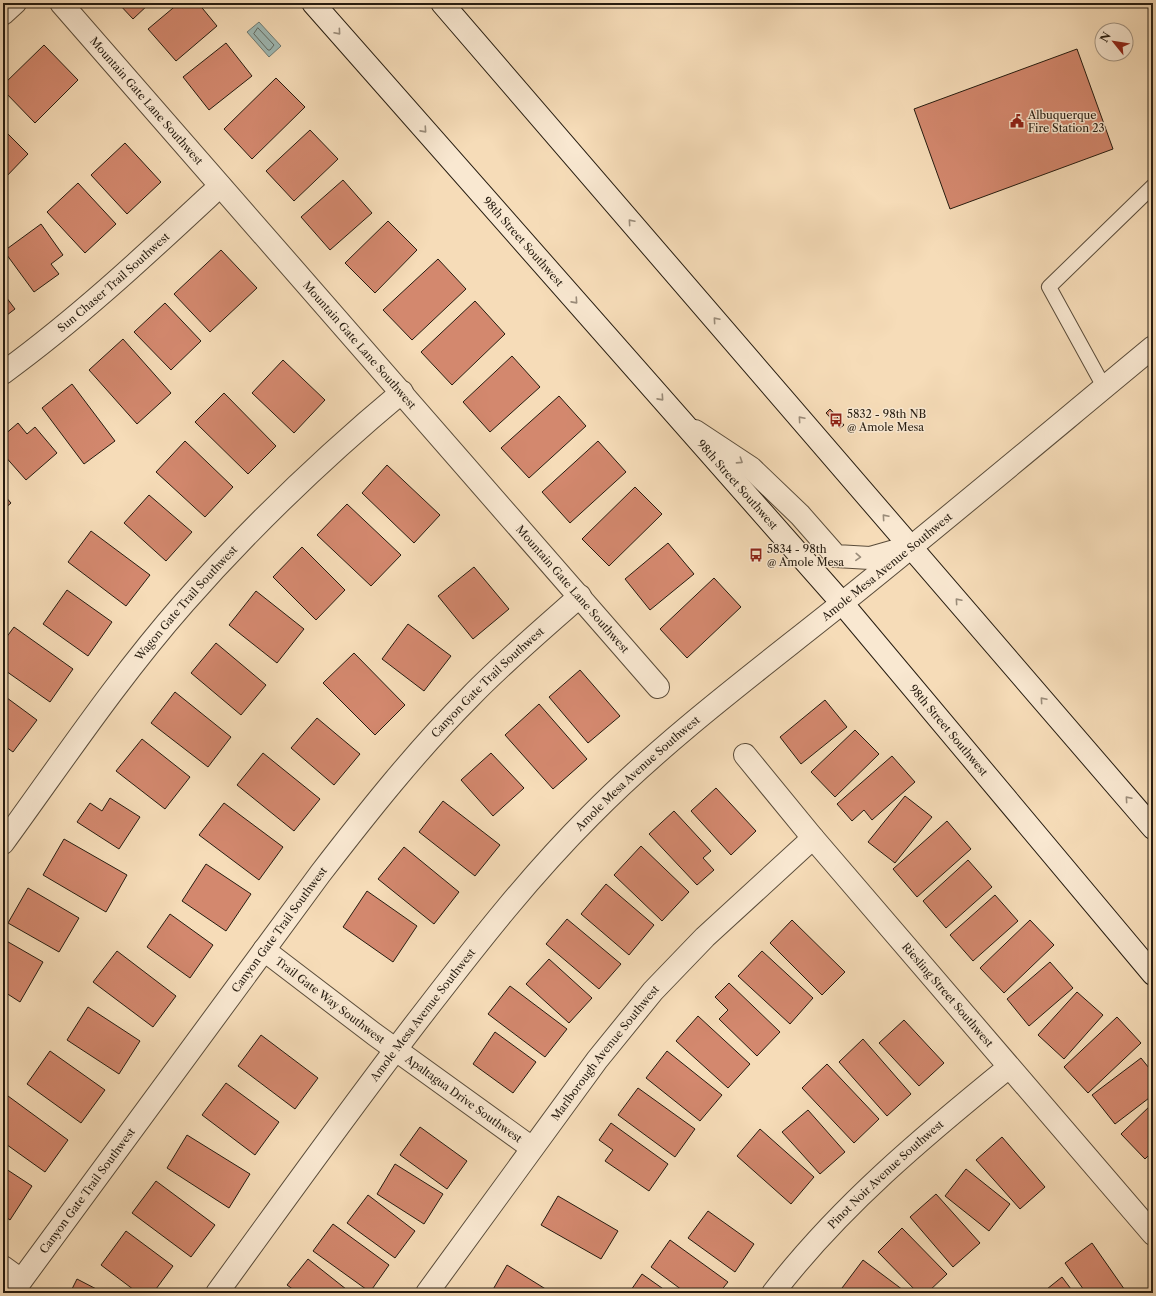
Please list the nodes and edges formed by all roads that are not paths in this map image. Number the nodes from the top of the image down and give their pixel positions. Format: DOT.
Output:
graph roads {
  1 [pos="15,3"];
  2 [pos="61,3"];
  3 [pos="312,3"];
  4 [pos="442,3"];
  5 [pos="3,14"];
  6 [pos="220,186"];
  7 [pos="1153,186"];
  8 [pos="1153,347"];
  9 [pos="3,373"];
  10 [pos="1104,387"];
  11 [pos="402,392"];
  12 [pos="684,424"];
  13 [pos="911,547"];
  14 [pos="580,596"];
  15 [pos="842,603"];
  16 [pos="658,687"];
  17 [pos="745,755"];
  18 [pos="1153,828"];
  19 [pos="814,838"];
  20 [pos="3,843"];
  21 [pos="264,950"];
  22 [pos="1153,974"];
  23 [pos="396,1050"];
  24 [pos="1009,1067"];
  25 [pos="532,1148"];
  26 [pos="1153,1234"];
  27 [pos="3,1267"];
  28 [pos="16,1287"];
  29 [pos="217,1293"];
  30 [pos="427,1293"];
  31 [pos="773,1293"];
  1 -- 5 [label="street"];
  2 -- 6 [label="street, Mountain Gate Lane Southwest"];
  3 -- 12 [label="street, 98th Street Southwest, one-way"];
  13 -- 4 [label="street, one-way"];
  6 -- 9 [label="street, Sun Chaser Trail Southwest"];
  6 -- 11 [label="street, Mountain Gate Lane Southwest"];
  7 -- 10 [label="lane"];
  8 -- 10 [label="street, Amole Mesa Avenue Southwest"];
  10 -- 13 [label="street, Amole Mesa Avenue Southwest"];
  11 -- 14 [label="street, Mountain Gate Lane Southwest"];
  11 -- 20 [label="street, Wagon Gate Trail Southwest"];
  12 -- 13 [label="street, one-way"];
  12 -- 15 [label="street, 98th Street Southwest"];
  13 -- 15 [label="street, Amole Mesa Avenue Southwest"];
  18 -- 13 [label="street, one-way"];
  14 -- 16 [label="street, Mountain Gate Lane Southwest"];
  14 -- 21 [label="street, Canyon Gate Trail Southwest"];
  15 -- 22 [label="street, 98th Street Southwest"];
  15 -- 23 [label="street, Amole Mesa Avenue Southwest"];
  17 -- 19 [label="street, Riesling Street Southwest"];
  19 -- 24 [label="street, Riesling Street Southwest"];
  19 -- 25 [label="street, Marlborough Avenue Southwest"];
  21 -- 23 [label="street, Trail Gate Way Southwest"];
  21 -- 28 [label="street, Canyon Gate Trail Southwest"];
  23 -- 25 [label="street, Apaltagua Drive Southwest"];
  23 -- 29 [label="street, Amole Mesa Avenue Southwest"];
  24 -- 26 [label="street, Riesling Street Southwest"];
  24 -- 31 [label="street, Pinot Noir Avenue Southwest"];
  25 -- 30 [label="street, Marlborough Avenue Southwest"];
  27 -- 28 [label="street"];
}
